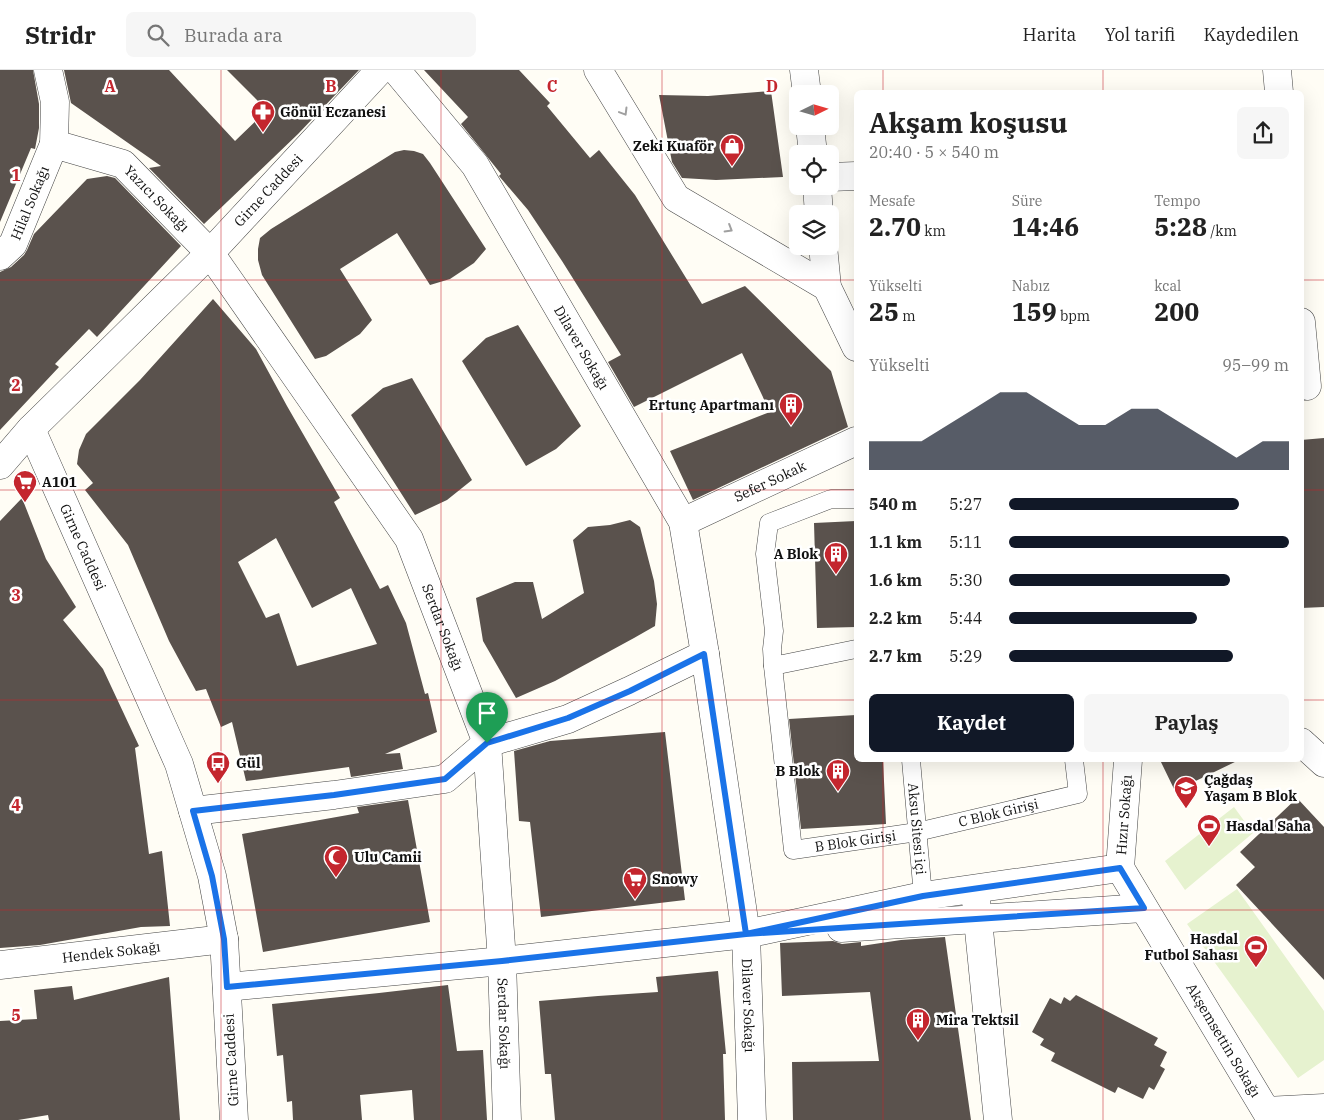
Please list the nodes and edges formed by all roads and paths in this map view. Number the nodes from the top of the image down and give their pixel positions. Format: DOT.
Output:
graph roads {
  1 [pos="48,70"];
  2 [pos="380,70"];
  3 [pos="396,70"];
  4 [pos="598,70"];
  5 [pos="804,70"];
  6 [pos="1277,70"];
  7 [pos="806,85"];
  8 [pos="1279,90"];
  9 [pos="54,144"];
  10 [pos="854,176"];
  11 [pos="839,177"];
  12 [pos="210,253"];
  13 [pos="824,255"];
  14 [pos="0,256"];
  15 [pos="827,287"];
  16 [pos="854,343"];
  17 [pos="1304,354"];
  18 [pos="1307,386"];
  19 [pos="31,430"];
  20 [pos="854,442"];
  21 [pos="0,465"];
  22 [pos="854,499"];
  23 [pos="683,522"];
  24 [pos="854,649"];
  25 [pos="704,654"];
  26 [pos="773,666"];
  27 [pos="487,743"];
  28 [pos="1304,745"];
  29 [pos="911,762"];
  30 [pos="1074,762"];
  31 [pos="1128,762"];
  32 [pos="1324,762"];
  33 [pos="193,811"];
  34 [pos="917,832"];
  35 [pos="1120,868"];
  36 [pos="975,888"];
  37 [pos="923,896"];
  38 [pos="1144,908"];
  39 [pos="978,918"];
  40 [pos="746,934"];
  41 [pos="224,939"];
  42 [pos="502,961"];
  43 [pos="0,965"];
  44 [pos="227,987"];
  45 [pos="1324,1108"];
  46 [pos="1266,1115"];
  47 [pos="234,1120"];
  48 [pos="507,1120"];
  49 [pos="752,1120"];
  50 [pos="998,1120"];
  1 -- 9 [label="street"];
  2 -- 12 [label="street, Girne Caddesi"];
  3 -- 23 [label="street, Dilaver Sokağı"];
  4 -- 15 [label="street, one-way"];
  5 -- 7 [label="street"];
  6 -- 8 [label="street"];
  9 -- 12 [label="street, Yazıcı Sokağı"];
  9 -- 14 [label="street, Hilal Sokağı"];
  10 -- 11 [label="street"];
  12 -- 19 [label="street, Girne Caddesi"];
  12 -- 27 [label="street, Serdar Sokağı"];
  13 -- 15 [label="street"];
  15 -- 16 [label="street"];
  17 -- 18 [label="street"];
  19 -- 21 [label="street"];
  19 -- 33 [label="street, Girne Caddesi"];
  20 -- 23 [label="street, Sefer Sokak"];
  22 -- 26 [label="lane"];
  23 -- 25 [label="street, Dilaver Sokağı"];
  24 -- 26 [label="lane"];
  25 -- 27 [label="street"];
  25 -- 40 [label="street, Dilaver Sokağı"];
  26 -- 34 [label="lane, B Blok Girişi"];
  27 -- 33 [label="street"];
  27 -- 42 [label="street, Serdar Sokağı"];
  28 -- 32 [label="street"];
  29 -- 34 [label="lane, Aksu Sitesi içi"];
  30 -- 34 [label="lane, C Blok Girişi"];
  31 -- 35 [label="street, Hızır Sokağı"];
  33 -- 41 [label="street, Girne Caddesi"];
  34 -- 37 [label="lane, Aksu Sitesi içi"];
  35 -- 36 [label="street, Hızır Sokağı"];
  35 -- 38 [label="street, Akşemsettin Sokağı"];
  36 -- 37 [label="street, Hızır Sokağı"];
  36 -- 39 [label="street"];
  37 -- 40 [label="street, Hızır Sokağı"];
  38 -- 39 [label="street"];
  38 -- 46 [label="street, Akşemsettin Sokağı"];
  39 -- 40 [label="street"];
  39 -- 50 [label="street"];
  40 -- 42 [label="street, Hızır Sokağı"];
  40 -- 49 [label="street, Dilaver Sokağı"];
  41 -- 43 [label="street, Hendek Sokağı"];
  41 -- 44 [label="street, Girne Caddesi"];
  42 -- 44 [label="street, Hızır Sokağı"];
  42 -- 48 [label="street, Serdar Sokağı"];
  44 -- 47 [label="street, Girne Caddesi"];
  45 -- 46 [label="street, Akşemsettin Sokağı"];
}
